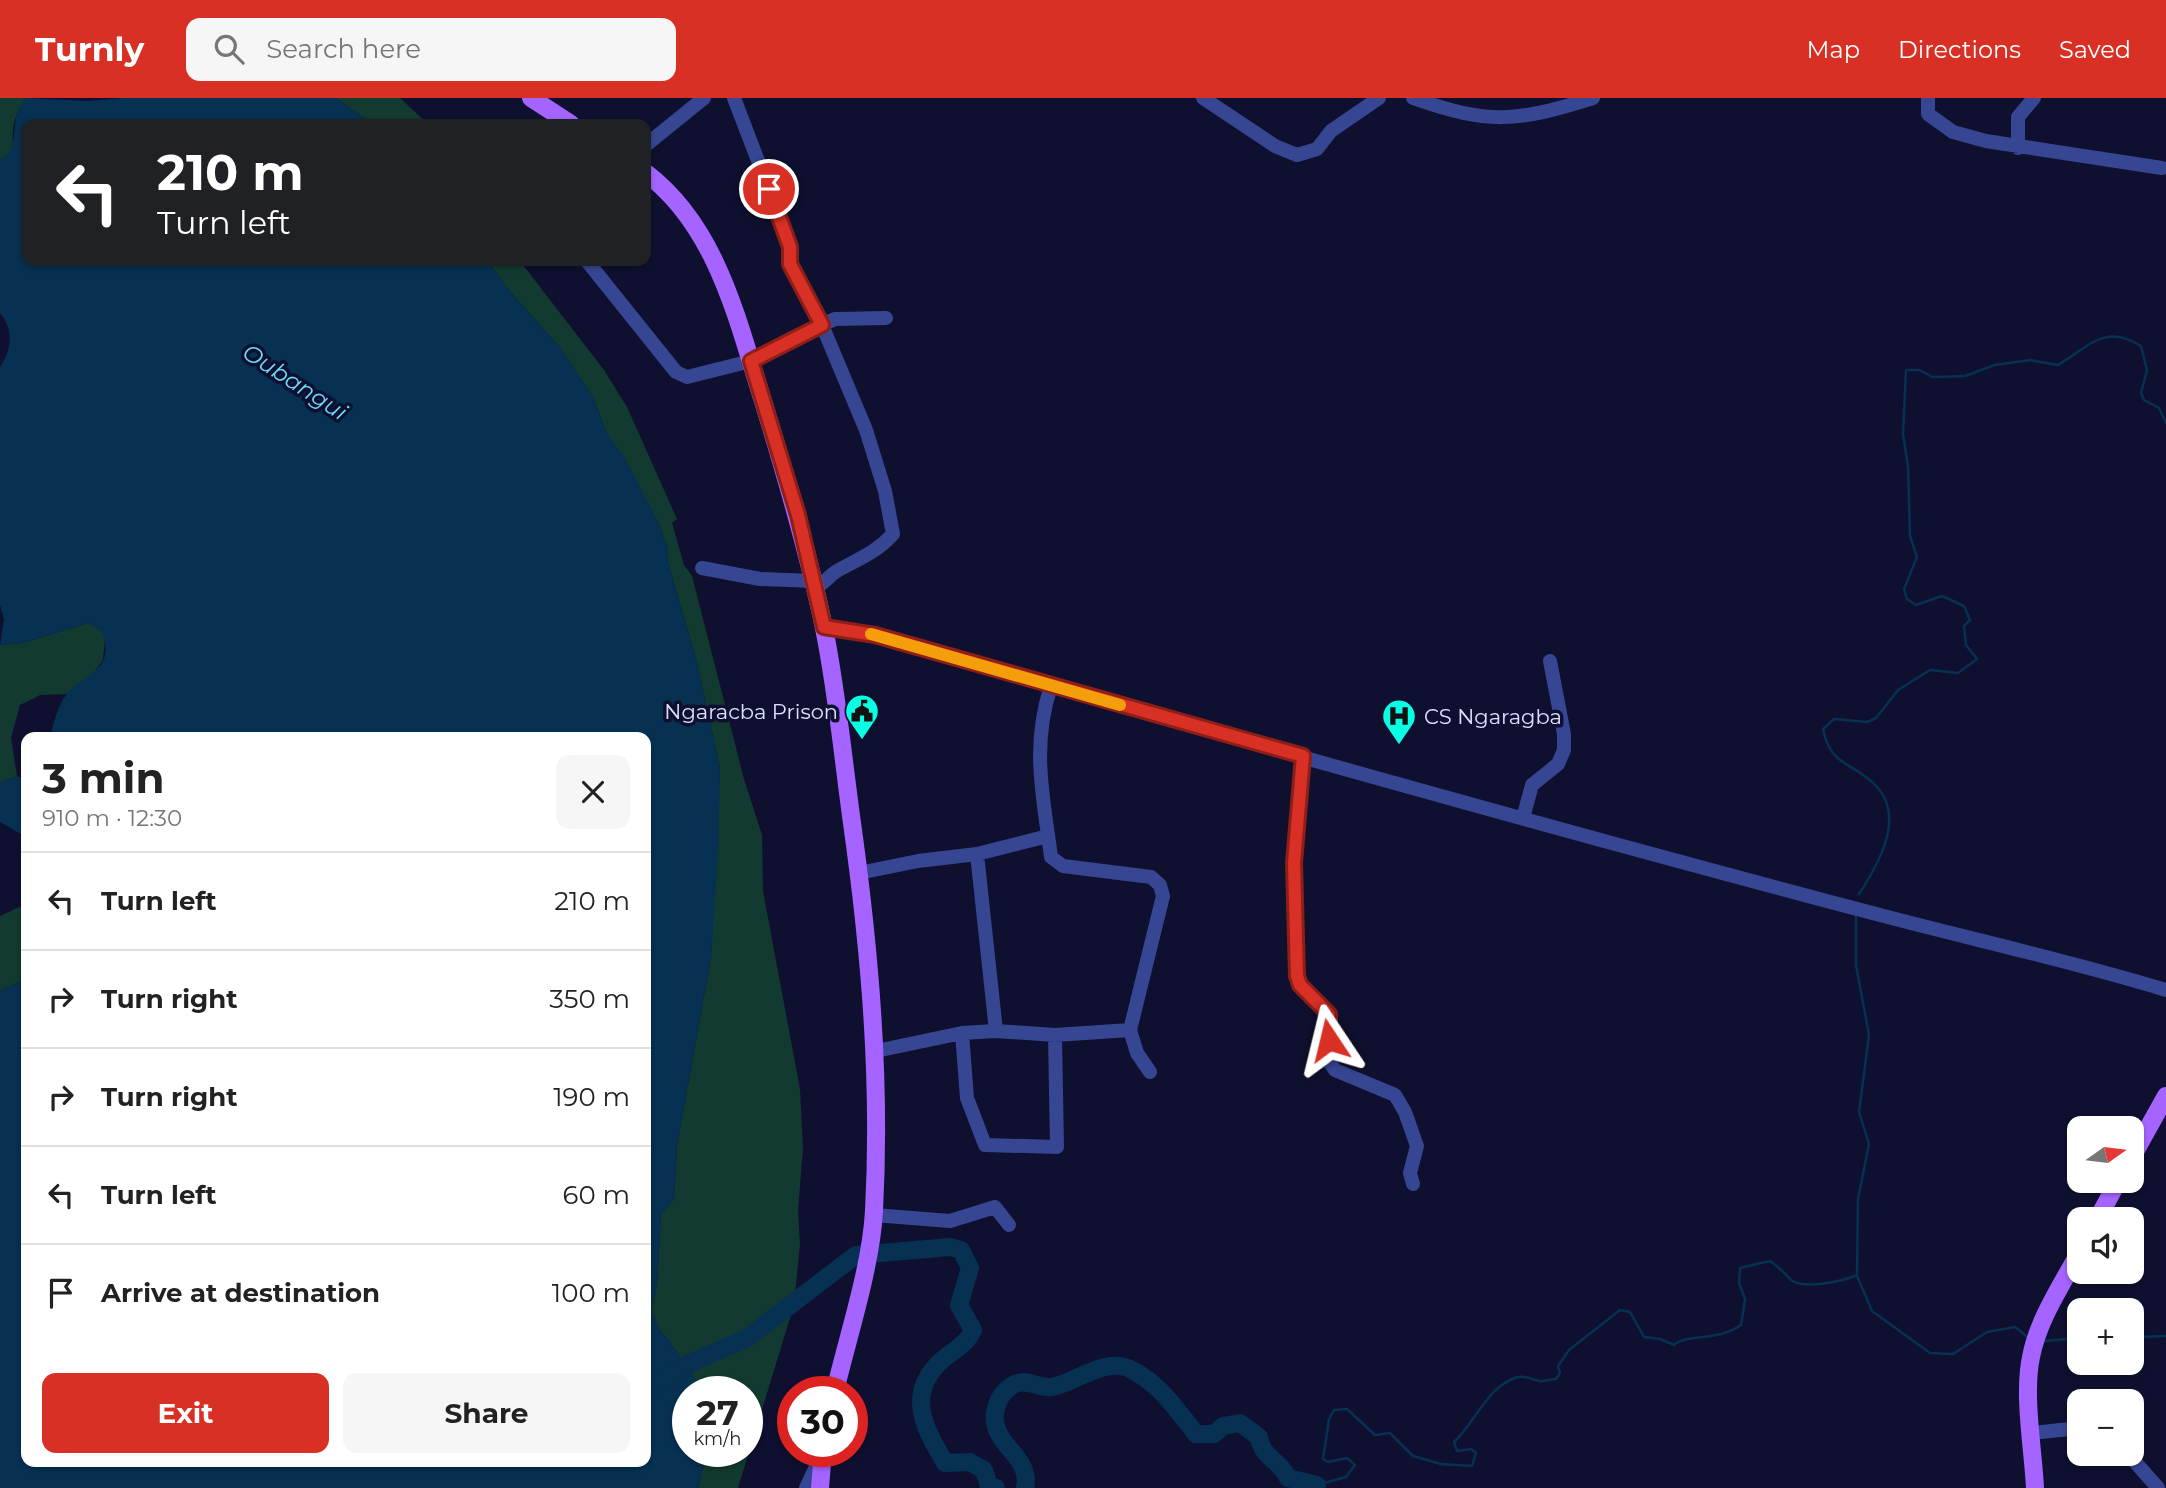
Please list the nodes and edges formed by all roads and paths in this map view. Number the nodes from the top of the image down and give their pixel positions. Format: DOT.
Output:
graph roads {
  1 [pos="531,98"];
  2 [pos="704,98"];
  3 [pos="734,98"];
  4 [pos="1203,98"];
  5 [pos="1379,98"];
  6 [pos="1413,98"];
  7 [pos="1593,98"];
  8 [pos="1928,98"];
  9 [pos="2034,98"];
  10 [pos="1562,103"];
  11 [pos="562,119"];
  12 [pos="651,141"];
  13 [pos="2018,148"];
  14 [pos="2162,168"];
  15 [pos="651,177"];
  16 [pos="591,266"];
  17 [pos="886,318"];
  18 [pos="822,325"];
  19 [pos="751,361"];
  20 [pos="702,568"];
  21 [pos="814,584"];
  22 [pos="824,627"];
  23 [pos="1550,661"];
  24 [pos="1051,686"];
  25 [pos="1303,756"];
  26 [pos="1523,818"];
  27 [pos="1048,836"];
  28 [pos="976,854"];
  29 [pos="859,873"];
  30 [pos="2166,990"];
  31 [pos="1130,1030"];
  32 [pos="996,1031"];
  33 [pos="962,1033"];
  34 [pos="1055,1035"];
  35 [pos="876,1051"];
  36 [pos="1150,1072"];
  37 [pos="2166,1096"];
  38 [pos="2144,1135"];
  39 [pos="1413,1184"];
  40 [pos="874,1219"];
  41 [pos="1009,1225"];
  42 [pos="2067,1276"];
  43 [pos="838,1376"];
  44 [pos="2067,1430"];
  45 [pos="2032,1433"];
  46 [pos="2139,1466"];
  47 [pos="816,1467"];
  48 [pos="822,1467"];
  49 [pos="806,1488"];
  50 [pos="820,1488"];
  51 [pos="2035,1488"];
  52 [pos="2158,1488"];
  1 -- 11 [label="main road"];
  2 -- 12 [label="street"];
  3 -- 18 [label="street"];
  4 -- 5 [label="street"];
  6 -- 10 [label="street"];
  7 -- 10 [label="street"];
  8 -- 13 [label="street"];
  9 -- 13 [label="street"];
  13 -- 14 [label="street"];
  15 -- 19 [label="main road"];
  16 -- 19 [label="street"];
  17 -- 18 [label="street"];
  18 -- 19 [label="street"];
  18 -- 21 [label="street"];
  19 -- 21 [label="main road"];
  20 -- 21 [label="street"];
  21 -- 22 [label="main road"];
  22 -- 24 [label="street"];
  22 -- 29 [label="main road"];
  23 -- 26 [label="street"];
  24 -- 25 [label="street"];
  24 -- 27 [label="street"];
  25 -- 26 [label="street"];
  25 -- 39 [label="street"];
  26 -- 30 [label="street"];
  27 -- 28 [label="street"];
  27 -- 31 [label="street"];
  28 -- 29 [label="street"];
  28 -- 32 [label="street"];
  29 -- 35 [label="main road"];
  31 -- 34 [label="street"];
  31 -- 36 [label="street"];
  32 -- 33 [label="street"];
  32 -- 34 [label="street"];
  33 -- 34 [label="street"];
  33 -- 35 [label="street"];
  35 -- 40 [label="main road"];
  37 -- 38 [label="main road"];
  40 -- 41 [label="street"];
  40 -- 43 [label="main road"];
  42 -- 45 [label="main road"];
  44 -- 45 [label="street"];
  45 -- 51 [label="main road"];
  46 -- 52 [label="street"];
  47 -- 49 [label="street"];
  48 -- 50 [label="main road"];
}
